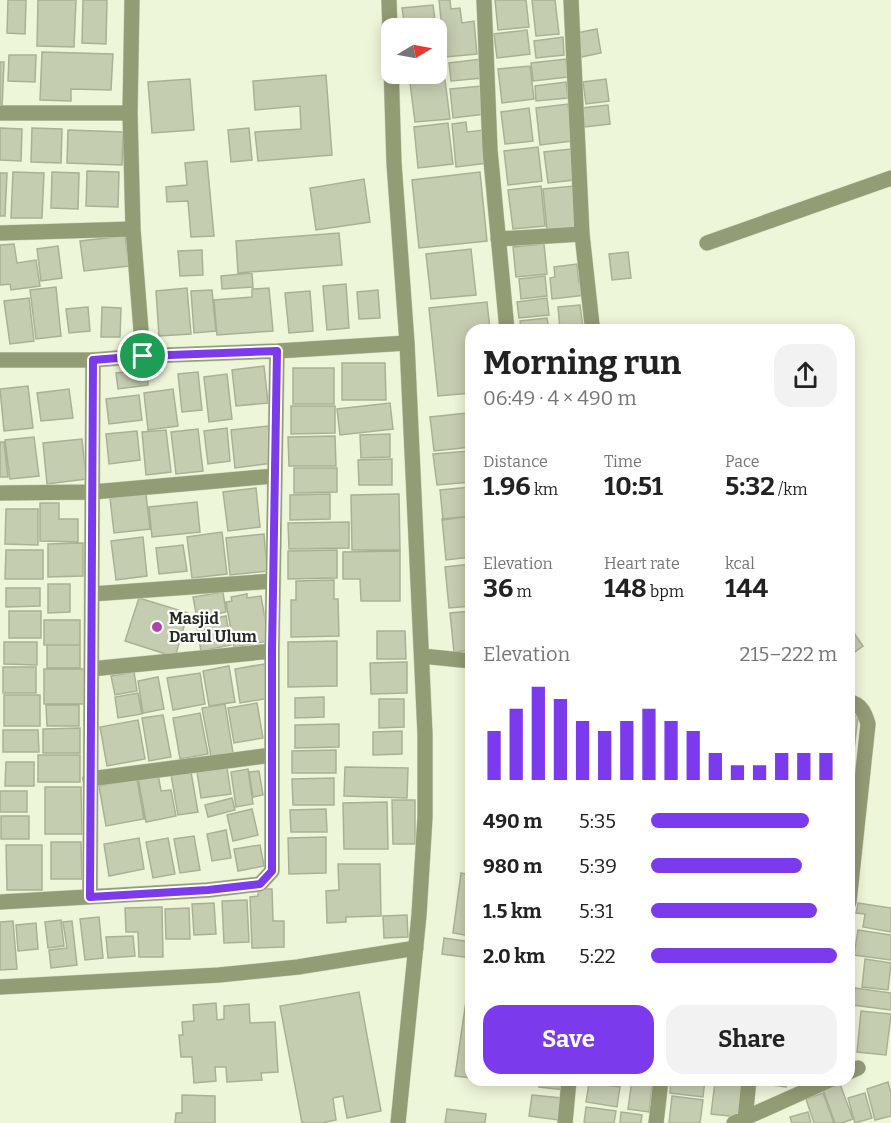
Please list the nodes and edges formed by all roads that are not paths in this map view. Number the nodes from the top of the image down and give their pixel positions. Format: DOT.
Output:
graph roads {
  1 [pos="132,0"];
  2 [pos="389,0"];
  3 [pos="484,0"];
  4 [pos="571,0"];
  5 [pos="0,113"];
  6 [pos="130,113"];
  7 [pos="891,178"];
  8 [pos="133,229"];
  9 [pos="0,233"];
  10 [pos="582,234"];
  11 [pos="498,239"];
  12 [pos="707,243"];
  13 [pos="506,324"];
  14 [pos="592,324"];
  15 [pos="407,343"];
  16 [pos="277,351"];
  17 [pos="143,356"];
  18 [pos="0,360"];
  19 [pos="93,360"];
  20 [pos="274,476"];
  21 [pos="93,492"];
  22 [pos="0,493"];
  23 [pos="273,581"];
  24 [pos="92,594"];
  25 [pos="272,651"];
  26 [pos="422,656"];
  27 [pos="465,660"];
  28 [pos="91,669"];
  29 [pos="855,704"];
  30 [pos="272,755"];
  31 [pos="90,779"];
  32 [pos="855,793"];
  33 [pos="90,897"];
  34 [pos="0,902"];
  35 [pos="416,948"];
  36 [pos="0,987"];
  37 [pos="568,1086"];
  38 [pos="660,1086"];
  39 [pos="748,1086"];
  40 [pos="818,1086"];
  41 [pos="740,1121"];
  42 [pos="398,1123"];
  43 [pos="565,1123"];
  44 [pos="657,1123"];
  1 -- 6 [label="street"];
  2 -- 15 [label="street"];
  3 -- 11 [label="street"];
  4 -- 10 [label="street"];
  5 -- 6 [label="street"];
  6 -- 8 [label="street"];
  7 -- 12 [label="street"];
  8 -- 9 [label="street"];
  8 -- 17 [label="street"];
  10 -- 11 [label="street"];
  10 -- 14 [label="street"];
  11 -- 13 [label="street"];
  15 -- 16 [label="street"];
  15 -- 26 [label="street"];
  16 -- 17 [label="street"];
  16 -- 20 [label="street"];
  17 -- 19 [label="street"];
  18 -- 19 [label="street"];
  19 -- 21 [label="street"];
  20 -- 21 [label="street"];
  20 -- 23 [label="street"];
  21 -- 22 [label="street"];
  21 -- 24 [label="street"];
  23 -- 24 [label="street"];
  23 -- 25 [label="street"];
  24 -- 28 [label="street"];
  25 -- 28 [label="street"];
  25 -- 30 [label="street"];
  26 -- 27 [label="street"];
  26 -- 35 [label="street"];
  28 -- 31 [label="street"];
  29 -- 32 [label="street"];
  30 -- 31 [label="street"];
  30 -- 33 [label="street"];
  31 -- 33 [label="street"];
  33 -- 34 [label="street"];
  35 -- 36 [label="street"];
  35 -- 42 [label="street"];
  37 -- 43 [label="street"];
  38 -- 44 [label="street"];
  39 -- 41 [label="street"];
  40 -- 41 [label="street"];
}
